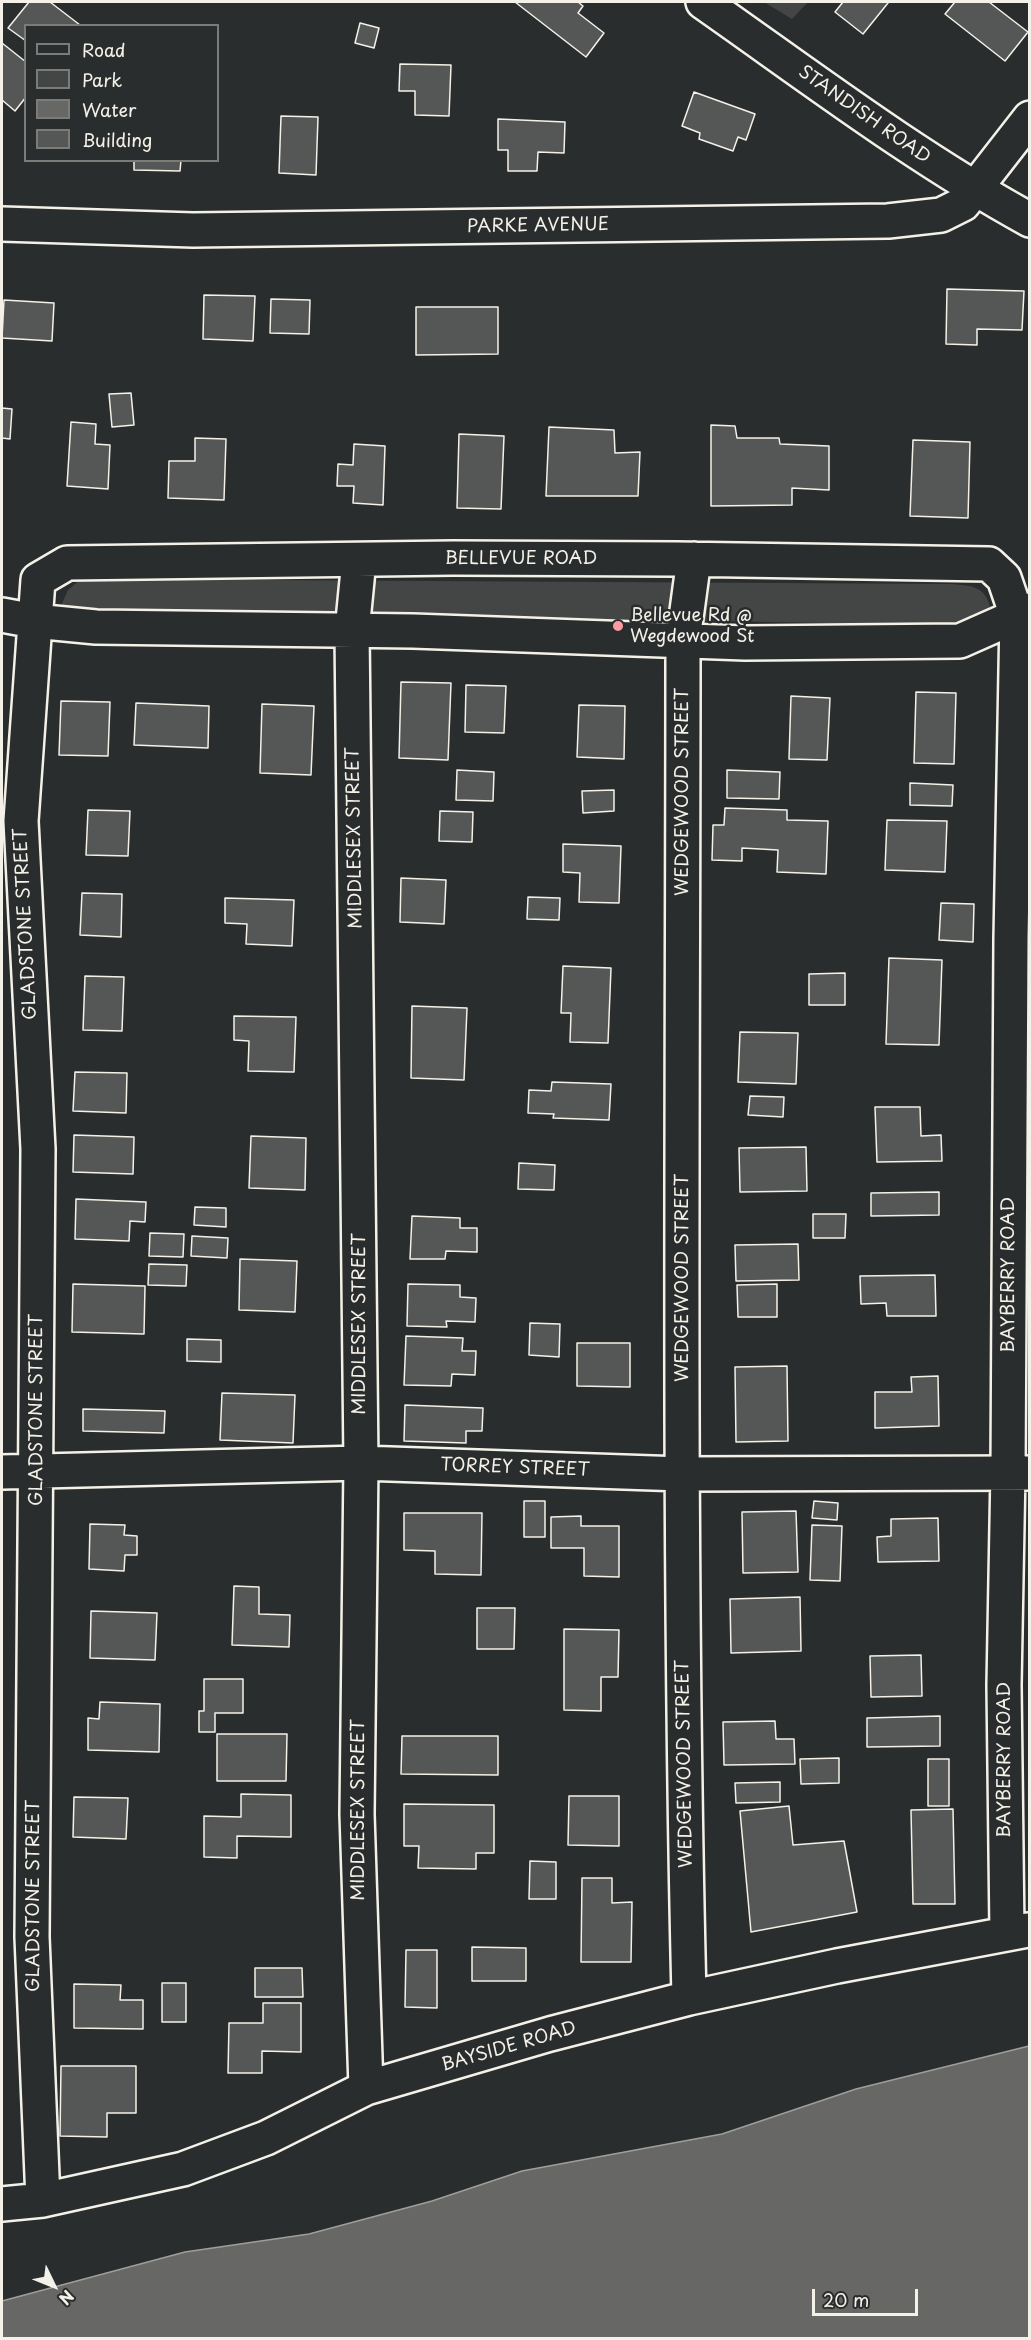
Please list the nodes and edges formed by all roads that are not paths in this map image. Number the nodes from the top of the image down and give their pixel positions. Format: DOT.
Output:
graph roads {
  1 [pos="703,2"];
  2 [pos="1029,118"];
  3 [pos="974,190"];
  4 [pos="1029,220"];
  5 [pos="2,224"];
  6 [pos="694,559"];
  7 [pos="359,560"];
  8 [pos="1023,613"];
  9 [pos="2,615"];
  10 [pos="34,621"];
  11 [pos="352,631"];
  12 [pos="683,640"];
  13 [pos="361,1462"];
  14 [pos="2,1472"];
  15 [pos="36,1472"];
  16 [pos="1019,1472"];
  17 [pos="682,1474"];
  18 [pos="1018,1931"];
  19 [pos="689,1998"];
  20 [pos="366,2088"];
  21 [pos="43,2200"];
  22 [pos="2,2204"];
  1 -- 3 [label="street, STANDISH ROAD"];
  2 -- 3 [label="street, PARKE AVENUE"];
  3 -- 4 [label="street, STANDISH ROAD"];
  3 -- 5 [label="street, PARKE AVENUE"];
  6 -- 7 [label="street, BELLEVUE ROAD"];
  6 -- 8 [label="street, BELLEVUE ROAD"];
  6 -- 12 [label="street, WEDGEWOOD STREET"];
  7 -- 10 [label="street, BELLEVUE ROAD"];
  7 -- 11 [label="street, MIDDLESEX STREET"];
  8 -- 12 [label="street"];
  8 -- 16 [label="street, BAYBERRY ROAD"];
  9 -- 10 [label="street"];
  10 -- 11 [label="street"];
  10 -- 15 [label="street, GLADSTONE STREET"];
  11 -- 12 [label="street"];
  11 -- 13 [label="street, MIDDLESEX STREET"];
  12 -- 17 [label="street, WEDGEWOOD STREET"];
  13 -- 15 [label="street, TORREY STREET"];
  13 -- 17 [label="street, TORREY STREET"];
  13 -- 20 [label="street, MIDDLESEX STREET"];
  14 -- 15 [label="street, TORREY STREET"];
  15 -- 21 [label="street, GLADSTONE STREET"];
  16 -- 17 [label="street, TORREY STREET"];
  16 -- 18 [label="street, BAYBERRY ROAD"];
  17 -- 19 [label="street, WEDGEWOOD STREET"];
  18 -- 19 [label="street, BAYSIDE ROAD"];
  19 -- 20 [label="street, BAYSIDE ROAD"];
  20 -- 21 [label="street, BAYSIDE ROAD"];
  21 -- 22 [label="street, BAYSIDE ROAD"];
}
